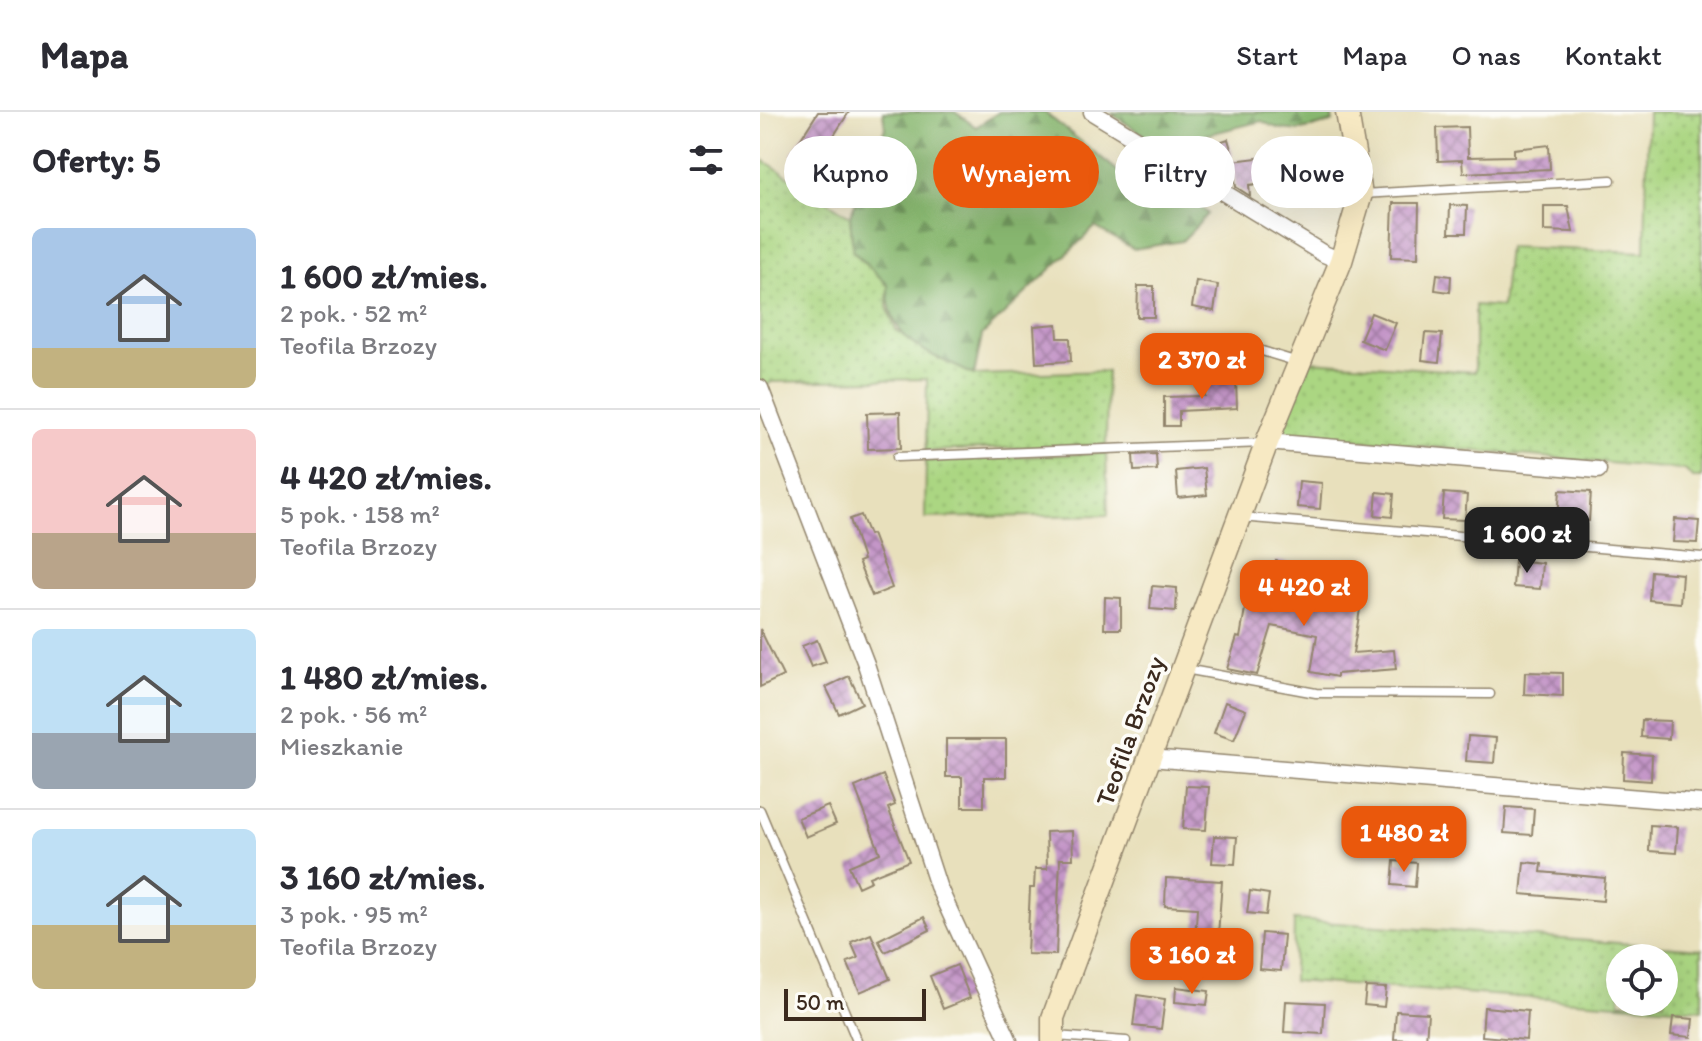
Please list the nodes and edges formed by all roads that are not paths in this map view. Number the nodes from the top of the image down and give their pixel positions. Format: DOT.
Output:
graph roads {
  1 [pos="1092,112"];
  2 [pos="1347,112"];
  3 [pos="1351,136"];
  4 [pos="1611,180"];
  5 [pos="1373,193"];
  6 [pos="1357,208"];
  7 [pos="1341,261"];
  8 [pos="1161,339"];
  9 [pos="1299,362"];
  10 [pos="760,388"];
  11 [pos="1267,442"];
  12 [pos="897,457"];
  13 [pos="1598,470"];
  14 [pos="1239,517"];
  15 [pos="1702,557"];
  16 [pos="1183,669"];
  17 [pos="1490,694"];
  18 [pos="1150,758"];
  19 [pos="1702,803"];
  20 [pos="760,810"];
  21 [pos="1053,1039"];
  22 [pos="857,1041"];
  23 [pos="1009,1041"];
  24 [pos="1126,1041"];
  1 -- 7 [label="street"];
  2 -- 3 [label="street, Teofila Brzozy"];
  4 -- 5 [label="lane"];
  6 -- 7 [label="street, Teofila Brzozy"];
  7 -- 9 [label="street, Teofila Brzozy"];
  8 -- 9 [label="lane"];
  9 -- 11 [label="street, Teofila Brzozy"];
  10 -- 23 [label="street"];
  11 -- 12 [label="lane"];
  11 -- 13 [label="street"];
  11 -- 14 [label="street, Teofila Brzozy"];
  14 -- 15 [label="lane"];
  14 -- 16 [label="street, Teofila Brzozy"];
  16 -- 17 [label="lane"];
  16 -- 18 [label="street, Teofila Brzozy"];
  18 -- 19 [label="street"];
  18 -- 21 [label="street, Teofila Brzozy"];
  20 -- 22 [label="lane"];
  21 -- 24 [label="lane"];
}
